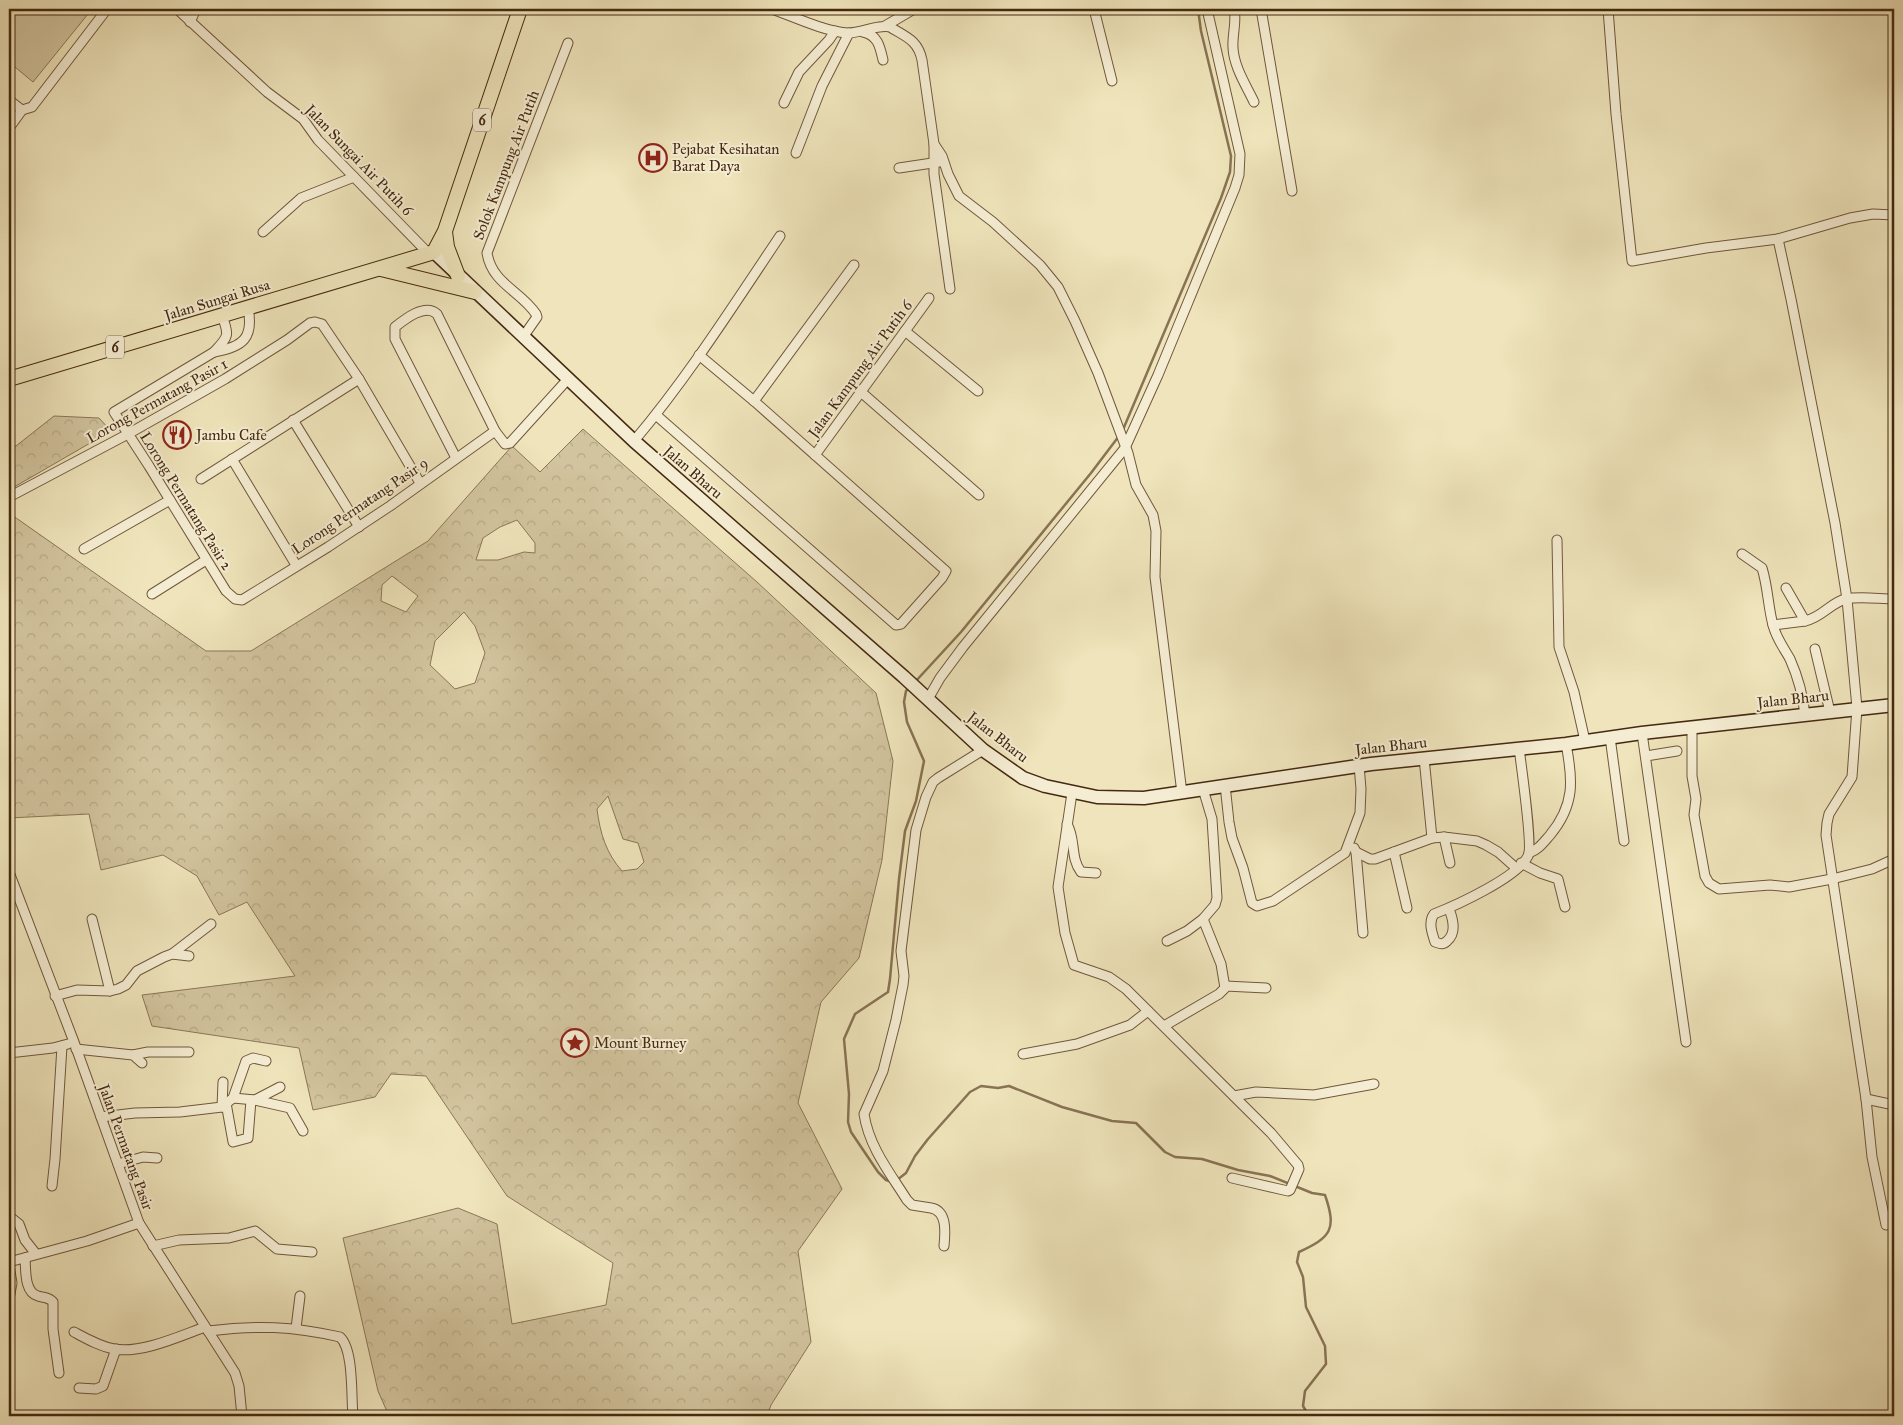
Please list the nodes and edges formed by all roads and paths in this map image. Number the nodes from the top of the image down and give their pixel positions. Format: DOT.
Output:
graph roads {
  1 [pos="107,9"];
  2 [pos="177,9"];
  3 [pos="196,9"];
  4 [pos="520,9"];
  5 [pos="772,9"];
  6 [pos="914,9"];
  7 [pos="1094,9"];
  8 [pos="1207,9"];
  9 [pos="1234,9"];
  10 [pos="1261,9"];
  11 [pos="1608,9"];
  12 [pos="190,22"];
  13 [pos="885,26"];
  14 [pos="835,31"];
  15 [pos="862,32"];
  16 [pos="849,33"];
  17 [pos="568,43"];
  18 [pos="884,60"];
  19 [pos="1112,82"];
  20 [pos="9,100"];
  21 [pos="1254,102"];
  22 [pos="784,103"];
  23 [pos="22,110"];
  24 [pos="9,128"];
  25 [pos="934,144"];
  26 [pos="796,153"];
  27 [pos="943,161"];
  28 [pos="934,163"];
  29 [pos="899,168"];
  30 [pos="354,177"];
  31 [pos="1292,192"];
  32 [pos="1894,215"];
  33 [pos="444,231"];
  34 [pos="263,232"];
  35 [pos="780,236"];
  36 [pos="1778,239"];
  37 [pos="431,253"];
  38 [pos="854,265"];
  39 [pos="379,268"];
  40 [pos="458,276"];
  41 [pos="950,289"];
  42 [pos="475,292"];
  43 [pos="929,298"];
  44 [pos="248,308"];
  45 [pos="222,316"];
  46 [pos="905,331"];
  47 [pos="523,337"];
  48 [pos="214,352"];
  49 [pos="698,356"];
  50 [pos="9,379"];
  51 [pos="359,379"];
  52 [pos="568,379"];
  53 [pos="978,391"];
  54 [pos="861,392"];
  55 [pos="754,401"];
  56 [pos="656,415"];
  57 [pos="293,420"];
  58 [pos="495,431"];
  59 [pos="128,434"];
  60 [pos="634,441"];
  61 [pos="1124,443"];
  62 [pos="814,455"];
  63 [pos="456,458"];
  64 [pos="232,459"];
  65 [pos="201,478"];
  66 [pos="420,483"];
  67 [pos="979,495"];
  68 [pos="9,497"];
  69 [pos="170,500"];
  70 [pos="359,527"];
  71 [pos="1556,540"];
  72 [pos="84,549"];
  73 [pos="1742,554"];
  74 [pos="206,560"];
  75 [pos="296,565"];
  76 [pos="1786,588"];
  77 [pos="152,594"];
  78 [pos="1847,598"];
  79 [pos="1894,599"];
  80 [pos="238,600"];
  81 [pos="1804,621"];
  82 [pos="1773,625"];
  83 [pos="1815,649"];
  84 [pos="923,694"];
  85 [pos="1894,705"];
  86 [pos="1857,708"];
  87 [pos="1830,712"];
  88 [pos="1805,715"];
  89 [pos="1692,727"];
  90 [pos="1642,733"];
  91 [pos="1610,737"];
  92 [pos="1585,741"];
  93 [pos="1566,744"];
  94 [pos="1519,748"];
  95 [pos="983,750"];
  96 [pos="1677,751"];
  97 [pos="1646,756"];
  98 [pos="1424,758"];
  99 [pos="1359,765"];
  100 [pos="1225,785"];
  101 [pos="1203,789"];
  102 [pos="1072,793"];
  103 [pos="1182,793"];
  104 [pos="1067,824"];
  105 [pos="1444,837"];
  106 [pos="1432,838"];
  107 [pos="1351,841"];
  108 [pos="1624,841"];
  109 [pos="1356,852"];
  110 [pos="1394,852"];
  111 [pos="1529,853"];
  112 [pos="1894,859"];
  113 [pos="1450,863"];
  114 [pos="1519,866"];
  115 [pos="9,872"];
  116 [pos="1096,873"];
  117 [pos="1832,879"];
  118 [pos="1565,907"];
  119 [pos="1407,908"];
  120 [pos="1449,909"];
  121 [pos="92,919"];
  122 [pos="1202,919"];
  123 [pos="211,924"];
  124 [pos="1363,933"];
  125 [pos="1167,941"];
  126 [pos="172,954"];
  127 [pos="189,956"];
  128 [pos="1225,986"];
  129 [pos="1266,988"];
  130 [pos="110,991"];
  131 [pos="55,996"];
  132 [pos="1148,1011"];
  133 [pos="1164,1026"];
  134 [pos="1686,1042"];
  135 [pos="62,1046"];
  136 [pos="75,1046"];
  137 [pos="189,1052"];
  138 [pos="9,1053"];
  139 [pos="1023,1054"];
  140 [pos="132,1056"];
  141 [pos="266,1061"];
  142 [pos="142,1062"];
  143 [pos="223,1082"];
  144 [pos="1374,1084"];
  145 [pos="280,1087"];
  146 [pos="1234,1096"];
  147 [pos="1866,1099"];
  148 [pos="253,1100"];
  149 [pos="227,1103"];
  150 [pos="1894,1105"];
  151 [pos="101,1117"];
  152 [pos="303,1131"];
  153 [pos="157,1158"];
  154 [pos="118,1164"];
  155 [pos="1232,1178"];
  156 [pos="52,1186"];
  157 [pos="9,1216"];
  158 [pos="139,1223"];
  159 [pos="1886,1226"];
  160 [pos="152,1246"];
  161 [pos="944,1246"];
  162 [pos="312,1252"];
  163 [pos="36,1254"];
  164 [pos="25,1258"];
  165 [pos="9,1263"];
  166 [pos="300,1296"];
  167 [pos="9,1299"];
  168 [pos="296,1328"];
  169 [pos="207,1329"];
  170 [pos="74,1332"];
  171 [pos="116,1350"];
  172 [pos="59,1373"];
  173 [pos="79,1388"];
  174 [pos="242,1416"];
  175 [pos="353,1416"];
  1 -- 23 [label="street"];
  2 -- 12 [label="street, Jalan Sungai Air Putih 6"];
  3 -- 12 [label="street"];
  4 -- 33 [label="main road, 6"];
  5 -- 14 [label="street"];
  6 -- 13 [label="street"];
  7 -- 19 [label="street"];
  8 -- 61 [label="street"];
  9 -- 21 [label="street"];
  10 -- 31 [label="street"];
  11 -- 36 [label="street"];
  12 -- 30 [label="street, Jalan Sungai Air Putih 6"];
  13 -- 15 [label="street"];
  13 -- 25 [label="street"];
  14 -- 16 [label="street"];
  14 -- 22 [label="street"];
  15 -- 16 [label="street"];
  15 -- 18 [label="street"];
  16 -- 26 [label="street"];
  17 -- 47 [label="street, Solok Kampung Air Putih"];
  20 -- 23 [label="street"];
  23 -- 24 [label="street"];
  25 -- 27 [label="street"];
  25 -- 28 [label="street"];
  27 -- 28 [label="street"];
  27 -- 61 [label="street"];
  28 -- 29 [label="street"];
  28 -- 41 [label="street"];
  30 -- 34 [label="street"];
  30 -- 37 [label="street, Jalan Sungai Air Putih 6"];
  32 -- 36 [label="street"];
  33 -- 37 [label="main road, 6"];
  33 -- 40 [label="main road"];
  35 -- 49 [label="street"];
  36 -- 78 [label="street"];
  37 -- 39 [label="main road, Jalan Sungai Rusa / 6"];
  37 -- 40 [label="main road, Jalan Bharu"];
  38 -- 55 [label="street"];
  39 -- 42 [label="main road"];
  39 -- 44 [label="main road, Jalan Sungai Rusa / 6"];
  40 -- 42 [label="main road, Jalan Bharu"];
  42 -- 47 [label="main road, Jalan Bharu"];
  43 -- 46 [label="street, Jalan Kampung Air Putih 6"];
  44 -- 45 [label="main road, Jalan Sungai Rusa / 6"];
  44 -- 48 [label="street"];
  45 -- 48 [label="street"];
  45 -- 50 [label="main road, Jalan Sungai Rusa / 6"];
  46 -- 53 [label="street"];
  46 -- 54 [label="street, Jalan Kampung Air Putih 6"];
  47 -- 52 [label="main road, Jalan Bharu"];
  48 -- 59 [label="street, Lorong Permatang Pasir 2"];
  49 -- 55 [label="street"];
  49 -- 56 [label="street"];
  51 -- 57 [label="street"];
  51 -- 59 [label="street, Lorong Permatang Pasir 1"];
  51 -- 66 [label="street"];
  52 -- 58 [label="street"];
  52 -- 60 [label="main road, Jalan Bharu"];
  54 -- 62 [label="street, Jalan Kampung Air Putih 6"];
  54 -- 67 [label="street"];
  55 -- 62 [label="street"];
  56 -- 60 [label="street"];
  56 -- 62 [label="street"];
  57 -- 64 [label="street"];
  57 -- 70 [label="street"];
  58 -- 63 [label="street, Lorong Permatang Pasir 9"];
  58 -- 63 [label="street"];
  59 -- 68 [label="street, Lorong Permatang Pasir 1"];
  59 -- 69 [label="street, Lorong Permatang Pasir 2"];
  60 -- 84 [label="main road, Jalan Bharu"];
  61 -- 84 [label="street"];
  61 -- 103 [label="street"];
  63 -- 66 [label="street, Lorong Permatang Pasir 9"];
  64 -- 65 [label="street"];
  64 -- 75 [label="street"];
  66 -- 70 [label="street, Lorong Permatang Pasir 9"];
  69 -- 72 [label="street"];
  69 -- 74 [label="street, Lorong Permatang Pasir 2"];
  70 -- 75 [label="street, Lorong Permatang Pasir 9"];
  71 -- 92 [label="street"];
  73 -- 82 [label="street"];
  74 -- 77 [label="street"];
  74 -- 80 [label="street, Lorong Permatang Pasir 2"];
  75 -- 80 [label="street, Lorong Permatang Pasir 9"];
  76 -- 81 [label="street"];
  78 -- 79 [label="street"];
  78 -- 81 [label="street"];
  78 -- 86 [label="street"];
  81 -- 82 [label="street"];
  82 -- 88 [label="street"];
  83 -- 87 [label="street"];
  84 -- 95 [label="main road, Jalan Bharu"];
  85 -- 86 [label="main road, Jalan Bharu"];
  86 -- 87 [label="main road, Jalan Bharu"];
  86 -- 117 [label="street"];
  87 -- 88 [label="main road, Jalan Bharu"];
  88 -- 89 [label="main road, Jalan Bharu"];
  89 -- 90 [label="main road, Jalan Bharu"];
  89 -- 117 [label="street"];
  90 -- 91 [label="main road, Jalan Bharu"];
  90 -- 97 [label="street"];
  91 -- 92 [label="main road, Jalan Bharu"];
  91 -- 108 [label="street"];
  92 -- 93 [label="main road, Jalan Bharu"];
  93 -- 94 [label="main road, Jalan Bharu"];
  93 -- 111 [label="street"];
  94 -- 98 [label="main road, Jalan Bharu"];
  94 -- 111 [label="street"];
  95 -- 102 [label="main road, Jalan Bharu"];
  95 -- 161 [label="street"];
  96 -- 97 [label="street"];
  97 -- 134 [label="street"];
  98 -- 99 [label="main road, Jalan Bharu"];
  98 -- 106 [label="street"];
  99 -- 100 [label="main road, Jalan Bharu"];
  99 -- 107 [label="street"];
  100 -- 101 [label="main road, Jalan Bharu"];
  100 -- 107 [label="street"];
  101 -- 103 [label="main road, Jalan Bharu"];
  101 -- 122 [label="street"];
  102 -- 103 [label="main road, Jalan Bharu"];
  102 -- 104 [label="street"];
  104 -- 116 [label="street"];
  104 -- 132 [label="street"];
  105 -- 106 [label="street"];
  105 -- 113 [label="street"];
  105 -- 114 [label="street"];
  106 -- 110 [label="street"];
  107 -- 109 [label="street"];
  109 -- 110 [label="street"];
  109 -- 124 [label="street"];
  110 -- 119 [label="street"];
  111 -- 114 [label="street"];
  112 -- 117 [label="street"];
  114 -- 118 [label="street"];
  114 -- 120 [label="street"];
  115 -- 131 [label="street, Jalan Permatang Pasir"];
  117 -- 147 [label="street"];
  121 -- 130 [label="street"];
  122 -- 125 [label="street"];
  122 -- 128 [label="street"];
  123 -- 126 [label="street"];
  126 -- 127 [label="street"];
  126 -- 130 [label="street"];
  128 -- 129 [label="street"];
  128 -- 133 [label="street"];
  130 -- 131 [label="street"];
  131 -- 136 [label="street, Jalan Permatang Pasir"];
  132 -- 133 [label="street"];
  132 -- 139 [label="street"];
  133 -- 146 [label="street"];
  135 -- 136 [label="street"];
  135 -- 138 [label="street"];
  135 -- 156 [label="street"];
  136 -- 140 [label="street"];
  136 -- 151 [label="street, Jalan Permatang Pasir"];
  137 -- 140 [label="street"];
  140 -- 142 [label="street"];
  141 -- 149 [label="street"];
  143 -- 149 [label="street"];
  144 -- 146 [label="street"];
  145 -- 148 [label="street"];
  146 -- 155 [label="street"];
  147 -- 150 [label="street"];
  147 -- 159 [label="street"];
  148 -- 149 [label="street"];
  148 -- 149 [label="street"];
  148 -- 152 [label="street"];
  149 -- 151 [label="street"];
  151 -- 154 [label="street, Jalan Permatang Pasir"];
  153 -- 154 [label="street"];
  154 -- 158 [label="street, Jalan Permatang Pasir"];
  157 -- 163 [label="street"];
  158 -- 160 [label="street, Jalan Permatang Pasir"];
  158 -- 163 [label="street"];
  160 -- 162 [label="street"];
  160 -- 169 [label="street, Jalan Permatang Pasir"];
  163 -- 164 [label="street"];
  164 -- 165 [label="street"];
  164 -- 172 [label="street"];
  165 -- 167 [label="street"];
  166 -- 168 [label="street"];
  168 -- 169 [label="street"];
  168 -- 175 [label="street"];
  169 -- 171 [label="street"];
  169 -- 174 [label="street, Jalan Permatang Pasir"];
  170 -- 171 [label="street"];
  171 -- 173 [label="street"];
}
